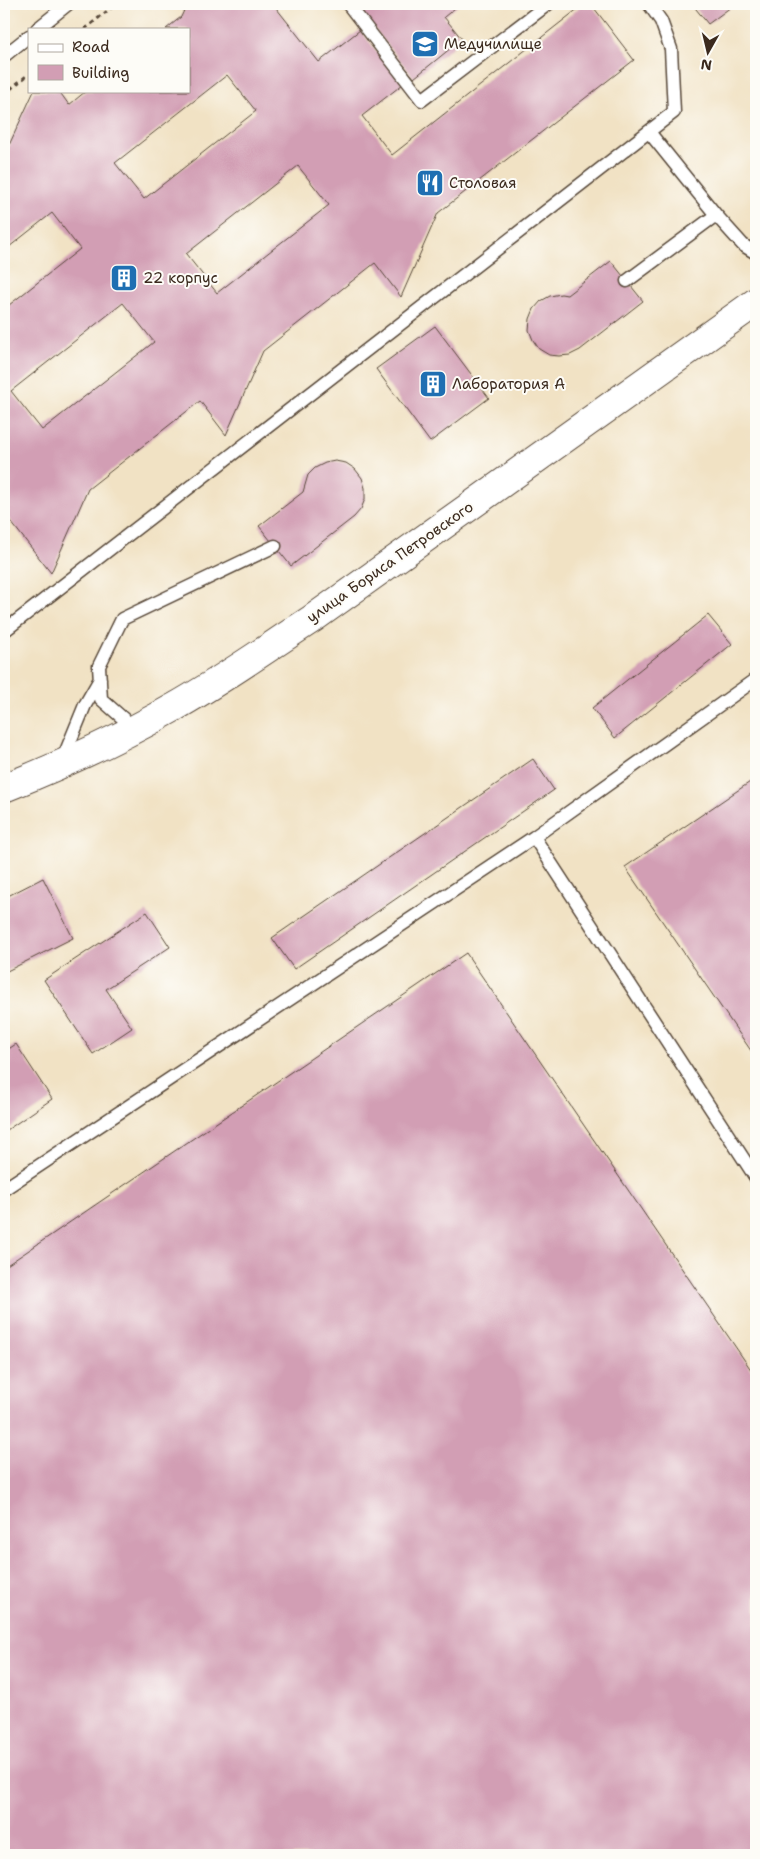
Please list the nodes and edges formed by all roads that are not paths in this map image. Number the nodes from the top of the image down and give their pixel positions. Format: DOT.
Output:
graph roads {
  1 [pos="68,4"];
  2 [pos="348,4"];
  3 [pos="548,4"];
  4 [pos="649,4"];
  5 [pos="38,28"];
  6 [pos="28,37"];
  7 [pos="4,56"];
  8 [pos="649,132"];
  9 [pos="716,215"];
  10 [pos="756,253"];
  11 [pos="627,281"];
  12 [pos="756,302"];
  13 [pos="275,546"];
  14 [pos="4,631"];
  15 [pos="756,679"];
  16 [pos="100,680"];
  17 [pos="135,729"];
  18 [pos="61,764"];
  19 [pos="4,788"];
  20 [pos="534,837"];
  21 [pos="756,1178"];
  22 [pos="4,1189"];
  1 -- 5 [label="lane"];
  2 -- 3 [label="lane"];
  4 -- 8 [label="lane"];
  6 -- 7 [label="lane"];
  8 -- 9 [label="lane"];
  8 -- 14 [label="lane"];
  9 -- 10 [label="lane"];
  9 -- 11 [label="lane"];
  12 -- 17 [label="street, улица Бориса Петровского"];
  13 -- 16 [label="lane"];
  15 -- 20 [label="lane"];
  16 -- 17 [label="lane"];
  16 -- 18 [label="lane"];
  17 -- 18 [label="street, улица Бориса Петровского"];
  18 -- 19 [label="street, улица Бориса Петровского"];
  20 -- 21 [label="lane"];
  20 -- 22 [label="lane"];
}
